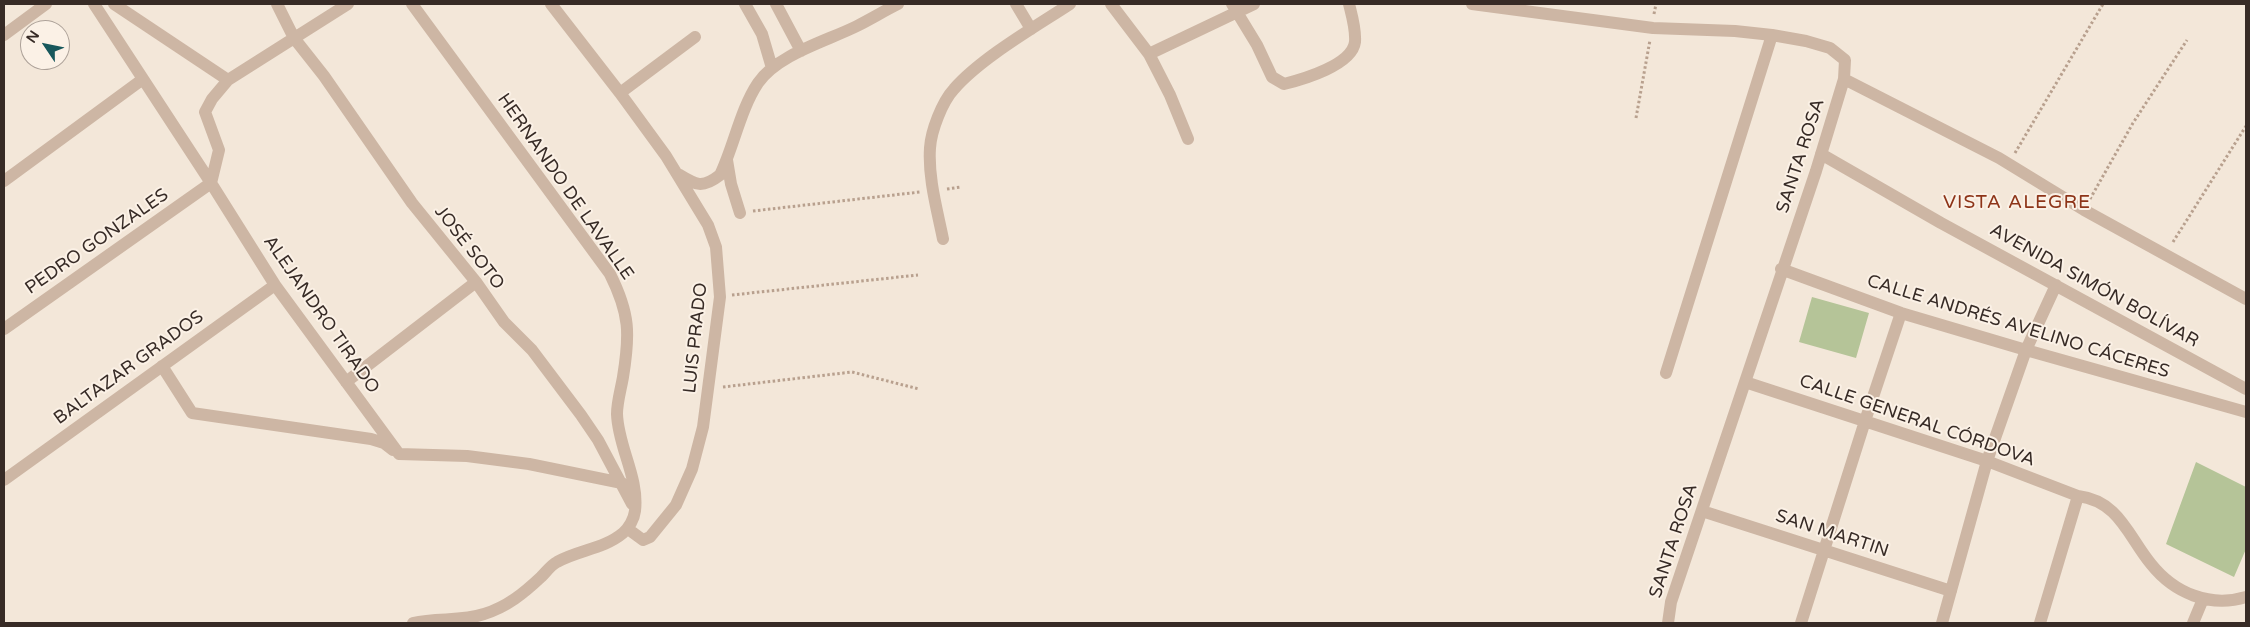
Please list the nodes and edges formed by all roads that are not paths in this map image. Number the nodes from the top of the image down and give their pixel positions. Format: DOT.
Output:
graph roads {
  1 [pos="46,4"];
  2 [pos="94,4"];
  3 [pos="114,4"];
  4 [pos="277,4"];
  5 [pos="348,4"];
  6 [pos="412,4"];
  7 [pos="551,4"];
  8 [pos="745,4"];
  9 [pos="776,4"];
  10 [pos="898,4"];
  11 [pos="1016,4"];
  12 [pos="1070,4"];
  13 [pos="1111,4"];
  14 [pos="1254,4"];
  15 [pos="1349,4"];
  16 [pos="1472,4"];
  17 [pos="1235,8"];
  18 [pos="1031,29"];
  19 [pos="4,35"];
  20 [pos="1772,35"];
  21 [pos="695,37"];
  22 [pos="294,38"];
  23 [pos="801,51"];
  24 [pos="1149,54"];
  25 [pos="772,68"];
  26 [pos="143,79"];
  27 [pos="1844,79"];
  28 [pos="228,80"];
  29 [pos="620,93"];
  30 [pos="1188,140"];
  31 [pos="1821,154"];
  32 [pos="727,160"];
  33 [pos="676,173"];
  34 [pos="4,181"];
  35 [pos="211,183"];
  36 [pos="740,213"];
  37 [pos="943,239"];
  38 [pos="1781,269"];
  39 [pos="476,282"];
  40 [pos="275,285"];
  41 [pos="2056,285"];
  42 [pos="2246,299"];
  43 [pos="1902,313"];
  44 [pos="4,329"];
  45 [pos="2026,350"];
  46 [pos="162,366"];
  47 [pos="1666,373"];
  48 [pos="346,382"];
  49 [pos="1745,382"];
  50 [pos="2246,389"];
  51 [pos="2246,412"];
  52 [pos="1864,421"];
  53 [pos="399,454"];
  54 [pos="1988,461"];
  55 [pos="4,480"];
  56 [pos="622,483"];
  57 [pos="2078,496"];
  58 [pos="635,511"];
  59 [pos="1702,511"];
  60 [pos="628,529"];
  61 [pos="1824,550"];
  62 [pos="1951,590"];
  63 [pos="2246,597"];
  64 [pos="2203,599"];
  65 [pos="413,623"];
  66 [pos="1668,623"];
  67 [pos="1801,623"];
  68 [pos="1942,623"];
  69 [pos="2040,623"];
  70 [pos="2193,623"];
  1 -- 19 [label="street"];
  2 -- 26 [label="street, ALEJANDRO TIRADO"];
  3 -- 28 [label="street"];
  4 -- 22 [label="street, JOSÉ SOTO"];
  5 -- 22 [label="street"];
  6 -- 58 [label="street, HERNANDO DE LAVALLE"];
  7 -- 29 [label="street, LUIS PRADO"];
  8 -- 25 [label="street"];
  9 -- 23 [label="street"];
  10 -- 23 [label="street"];
  11 -- 18 [label="street"];
  12 -- 18 [label="street"];
  13 -- 24 [label="street"];
  14 -- 17 [label="street"];
  15 -- 17 [label="street"];
  16 -- 20 [label="street, SANTA ROSA"];
  17 -- 24 [label="street"];
  18 -- 37 [label="street"];
  20 -- 27 [label="street, SANTA ROSA"];
  20 -- 47 [label="street"];
  21 -- 29 [label="street"];
  22 -- 28 [label="street"];
  22 -- 39 [label="street, JOSÉ SOTO"];
  23 -- 25 [label="street"];
  24 -- 30 [label="street"];
  25 -- 32 [label="street"];
  26 -- 34 [label="street"];
  26 -- 35 [label="street, ALEJANDRO TIRADO"];
  27 -- 31 [label="street, SANTA ROSA"];
  27 -- 42 [label="street"];
  28 -- 35 [label="street"];
  29 -- 33 [label="street, LUIS PRADO"];
  31 -- 38 [label="street, SANTA ROSA"];
  31 -- 41 [label="street, AVENIDA SIMÓN BOLÍVAR"];
  32 -- 33 [label="street"];
  32 -- 36 [label="street"];
  33 -- 60 [label="street, LUIS PRADO"];
  35 -- 40 [label="street, ALEJANDRO TIRADO"];
  35 -- 44 [label="street, PEDRO GONZALES"];
  38 -- 43 [label="street, CALLE ANDRÉS AVELINO CÁCERES"];
  38 -- 49 [label="street, SANTA ROSA"];
  39 -- 48 [label="street"];
  39 -- 56 [label="street, JOSÉ SOTO"];
  40 -- 46 [label="street, BALTAZAR GRADOS"];
  40 -- 48 [label="street, ALEJANDRO TIRADO"];
  41 -- 45 [label="street"];
  41 -- 50 [label="street, AVENIDA SIMÓN BOLÍVAR"];
  43 -- 45 [label="street, CALLE ANDRÉS AVELINO CÁCERES"];
  43 -- 52 [label="street"];
  45 -- 51 [label="street, CALLE ANDRÉS AVELINO CÁCERES"];
  45 -- 54 [label="street"];
  46 -- 53 [label="street"];
  46 -- 55 [label="street, BALTAZAR GRADOS"];
  48 -- 53 [label="street, ALEJANDRO TIRADO"];
  49 -- 52 [label="street, CALLE GENERAL CÓRDOVA"];
  49 -- 59 [label="street, SANTA ROSA"];
  52 -- 54 [label="street, CALLE GENERAL CÓRDOVA"];
  52 -- 61 [label="street"];
  53 -- 56 [label="street"];
  54 -- 57 [label="street, CALLE GENERAL CÓRDOVA"];
  54 -- 62 [label="street"];
  56 -- 58 [label="street, JOSÉ SOTO"];
  57 -- 64 [label="street, CALLE GENERAL CÓRDOVA"];
  57 -- 69 [label="street"];
  58 -- 60 [label="street, HERNANDO DE LAVALLE"];
  59 -- 61 [label="street, SAN MARTIN"];
  59 -- 66 [label="street, SANTA ROSA"];
  60 -- 65 [label="street"];
  61 -- 62 [label="street, SAN MARTIN"];
  61 -- 67 [label="street"];
  62 -- 68 [label="street"];
  63 -- 64 [label="street, CALLE GENERAL CÓRDOVA"];
  64 -- 70 [label="street"];
}
